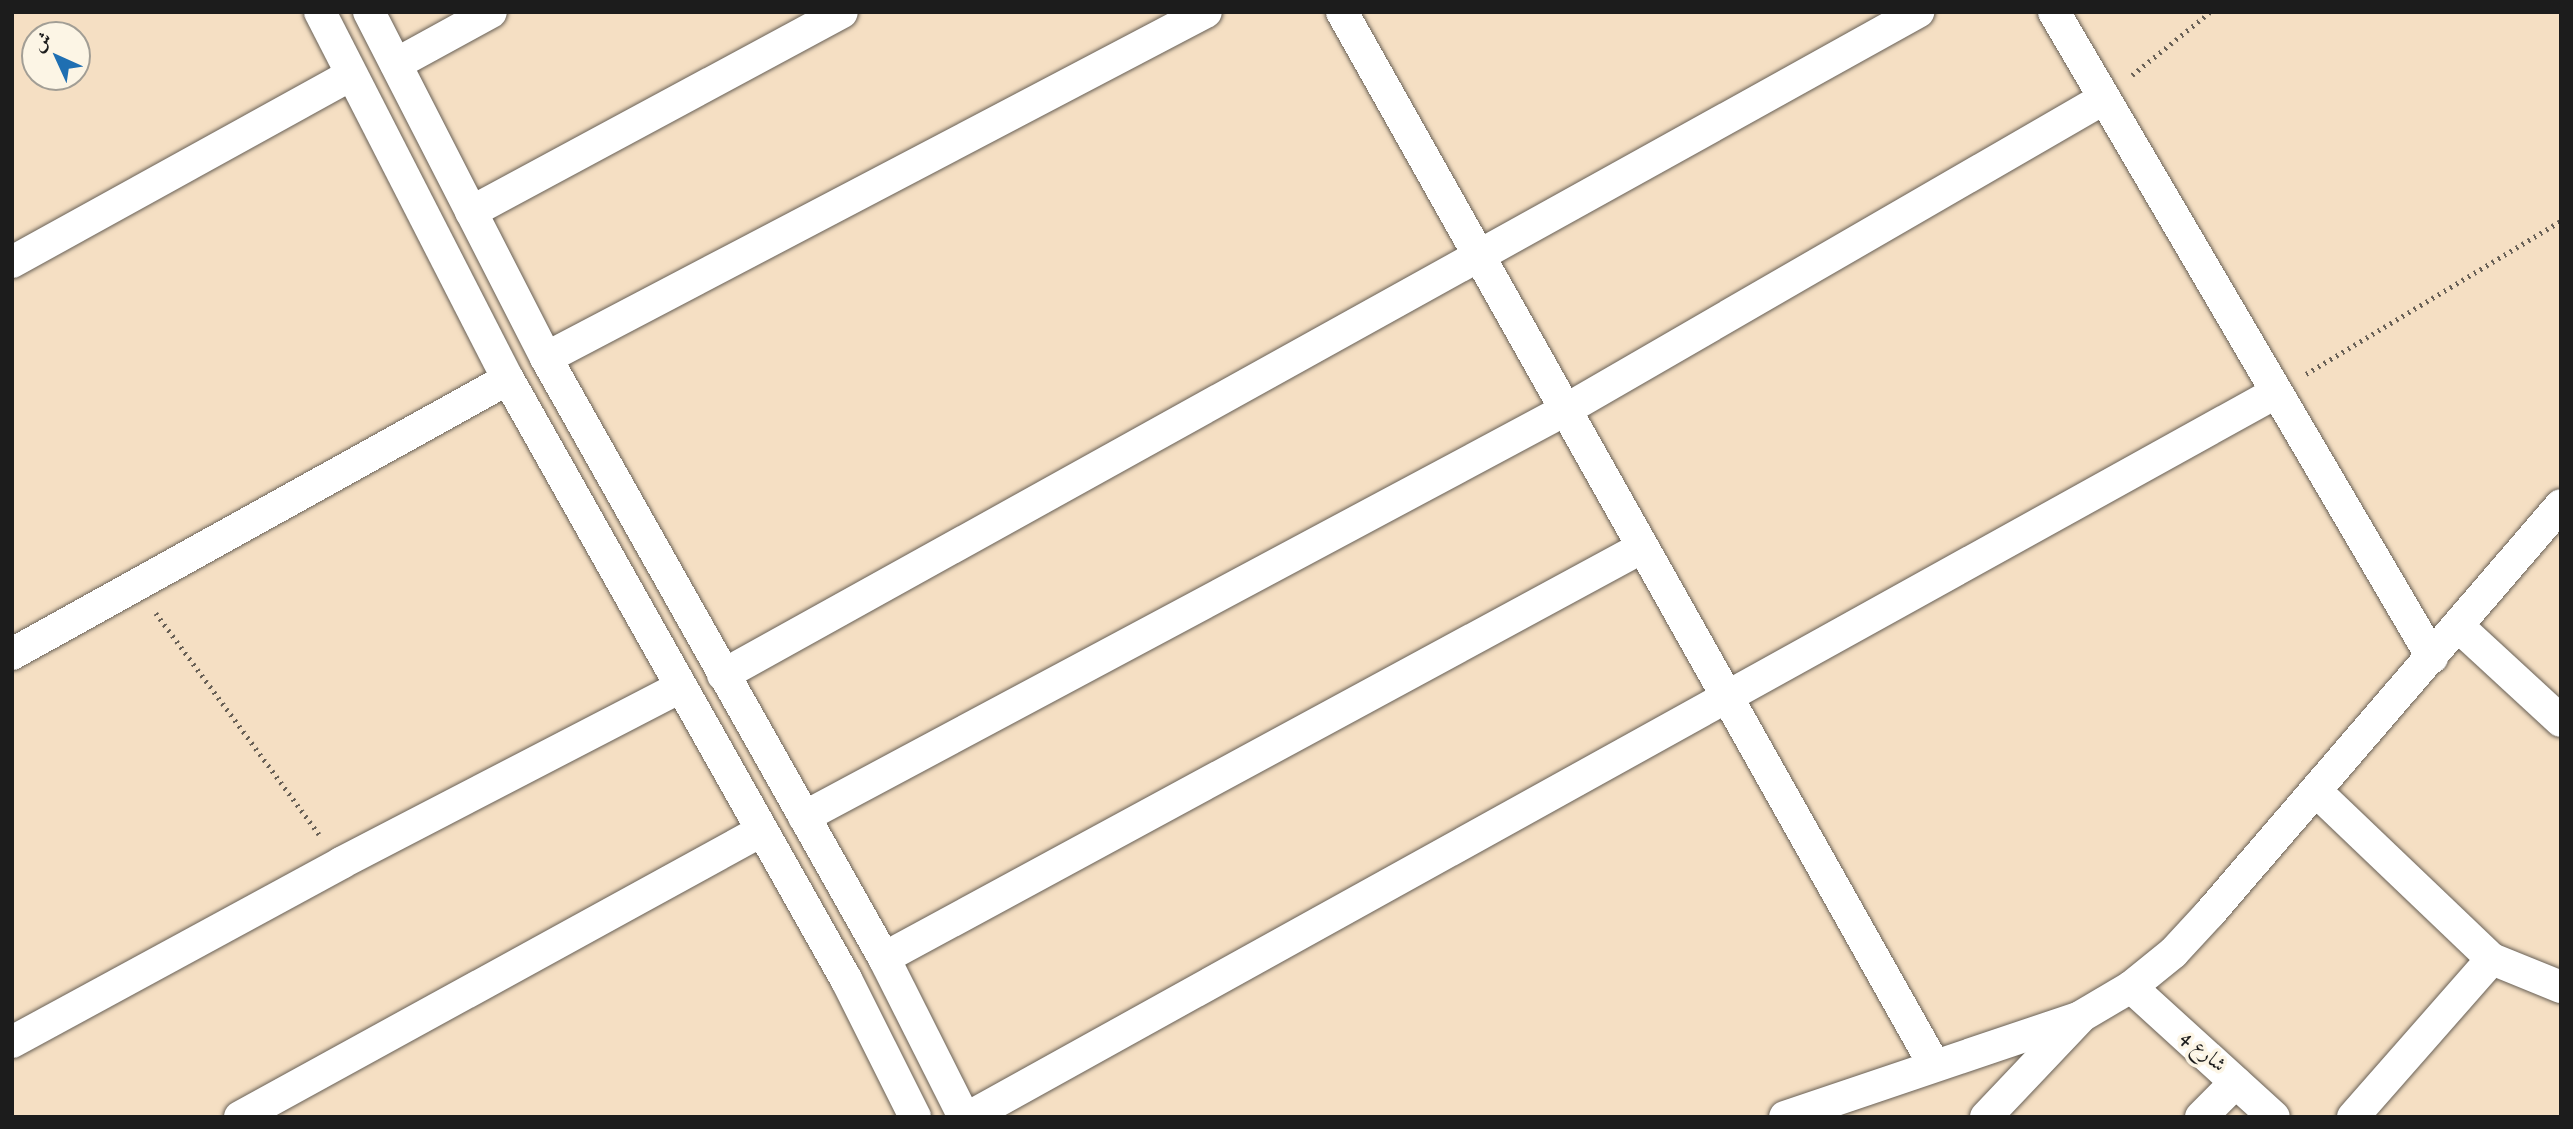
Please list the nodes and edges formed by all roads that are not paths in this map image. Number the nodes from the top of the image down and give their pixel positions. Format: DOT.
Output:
graph roads {
  1 [pos="320,12"];
  2 [pos="369,12"];
  3 [pos="491,12"];
  4 [pos="842,12"];
  5 [pos="1206,12"];
  6 [pos="1342,12"];
  7 [pos="1918,12"];
  8 [pos="2054,12"];
  9 [pos="396,64"];
  10 [pos="351,75"];
  11 [pos="2103,99"];
  12 [pos="471,212"];
  13 [pos="1480,254"];
  14 [pos="12,262"];
  15 [pos="546,358"];
  16 [pos="508,379"];
  17 [pos="2275,393"];
  18 [pos="1567,409"];
  19 [pos="2561,505"];
  20 [pos="1641,548"];
  21 [pos="654,554"];
  22 [pos="615,572"];
  23 [pos="2458,626"];
  24 [pos="12,654"];
  25 [pos="2432,656"];
  26 [pos="723,675"];
  27 [pos="678,688"];
  28 [pos="1730,698"];
  29 [pos="2561,721"];
  30 [pos="2317,792"];
  31 [pos="804,817"];
  32 [pos="761,831"];
  33 [pos="884,958"];
  34 [pos="2492,959"];
  35 [pos="2131,987"];
  36 [pos="2561,987"];
  37 [pos="2080,1017"];
  38 [pos="12,1042"];
  39 [pos="1933,1063"];
  40 [pos="2236,1082"];
  41 [pos="240,1117"];
  42 [pos="915,1117"];
  43 [pos="967,1117"];
  44 [pos="1785,1117"];
  45 [pos="1986,1117"];
  46 [pos="2202,1117"];
  47 [pos="2274,1117"];
  48 [pos="2353,1117"];
  1 -- 10 [label="street"];
  2 -- 9 [label="street"];
  3 -- 9 [label="street"];
  4 -- 12 [label="street"];
  5 -- 15 [label="street"];
  6 -- 13 [label="street"];
  7 -- 13 [label="street"];
  8 -- 11 [label="street"];
  9 -- 12 [label="street"];
  10 -- 14 [label="street"];
  10 -- 16 [label="street"];
  11 -- 17 [label="street"];
  11 -- 18 [label="street"];
  12 -- 15 [label="street"];
  13 -- 18 [label="street"];
  13 -- 26 [label="street"];
  15 -- 21 [label="street"];
  16 -- 22 [label="street"];
  16 -- 24 [label="street"];
  17 -- 25 [label="street"];
  17 -- 28 [label="street"];
  18 -- 20 [label="street"];
  18 -- 31 [label="street"];
  19 -- 23 [label="street"];
  20 -- 28 [label="street"];
  20 -- 33 [label="street"];
  21 -- 22 [label="street"];
  21 -- 26 [label="street"];
  22 -- 27 [label="street"];
  23 -- 25 [label="street"];
  23 -- 29 [label="street"];
  25 -- 30 [label="street"];
  26 -- 31 [label="street"];
  27 -- 32 [label="street"];
  27 -- 38 [label="street"];
  28 -- 39 [label="street"];
  28 -- 43 [label="street"];
  30 -- 34 [label="street"];
  30 -- 35 [label="street"];
  31 -- 33 [label="street"];
  32 -- 41 [label="street"];
  32 -- 42 [label="street"];
  33 -- 43 [label="street"];
  34 -- 36 [label="street"];
  34 -- 48 [label="street"];
  35 -- 37 [label="street"];
  35 -- 40 [label="street, شارع 4"];
  37 -- 39 [label="street"];
  37 -- 45 [label="street"];
  39 -- 44 [label="street"];
  40 -- 46 [label="street"];
  40 -- 47 [label="street, شارع 4"];
}
